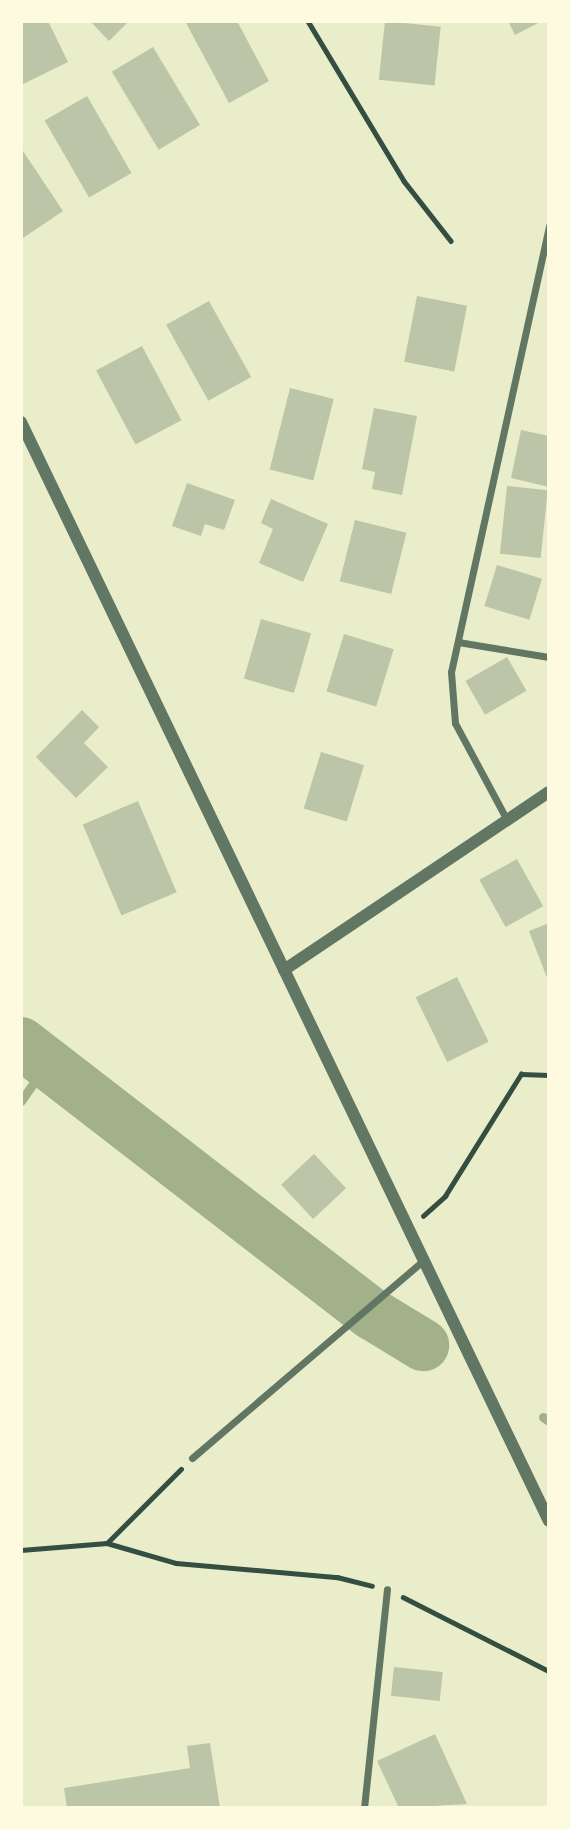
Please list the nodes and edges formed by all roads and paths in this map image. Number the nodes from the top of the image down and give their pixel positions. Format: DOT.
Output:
graph roads {
  1 [pos="308,21"];
  2 [pos="549,225"];
  3 [pos="452,242"];
  4 [pos="21,422"];
  5 [pos="458,642"];
  6 [pos="549,657"];
  7 [pos="549,792"];
  8 [pos="507,820"];
  9 [pos="284,970"];
  10 [pos="549,1075"];
  11 [pos="409,1229"];
  12 [pos="424,1260"];
  13 [pos="192,1458"];
  14 [pos="549,1521"];
  15 [pos="107,1543"];
  16 [pos="21,1550"];
  17 [pos="387,1589"];
  18 [pos="549,1671"];
  19 [pos="363,1808"];
  1 -- 3 [label="path"];
  2 -- 5 [label="street"];
  4 -- 9 [label="street"];
  5 -- 6 [label="street"];
  5 -- 8 [label="street"];
  7 -- 8 [label="street"];
  8 -- 9 [label="street"];
  9 -- 11 [label="street"];
  10 -- 11 [label="path"];
  11 -- 12 [label="street"];
  12 -- 13 [label="street"];
  12 -- 14 [label="street"];
  13 -- 15 [label="path"];
  15 -- 16 [label="path"];
  15 -- 17 [label="path"];
  17 -- 18 [label="path"];
  17 -- 19 [label="street"];
}
